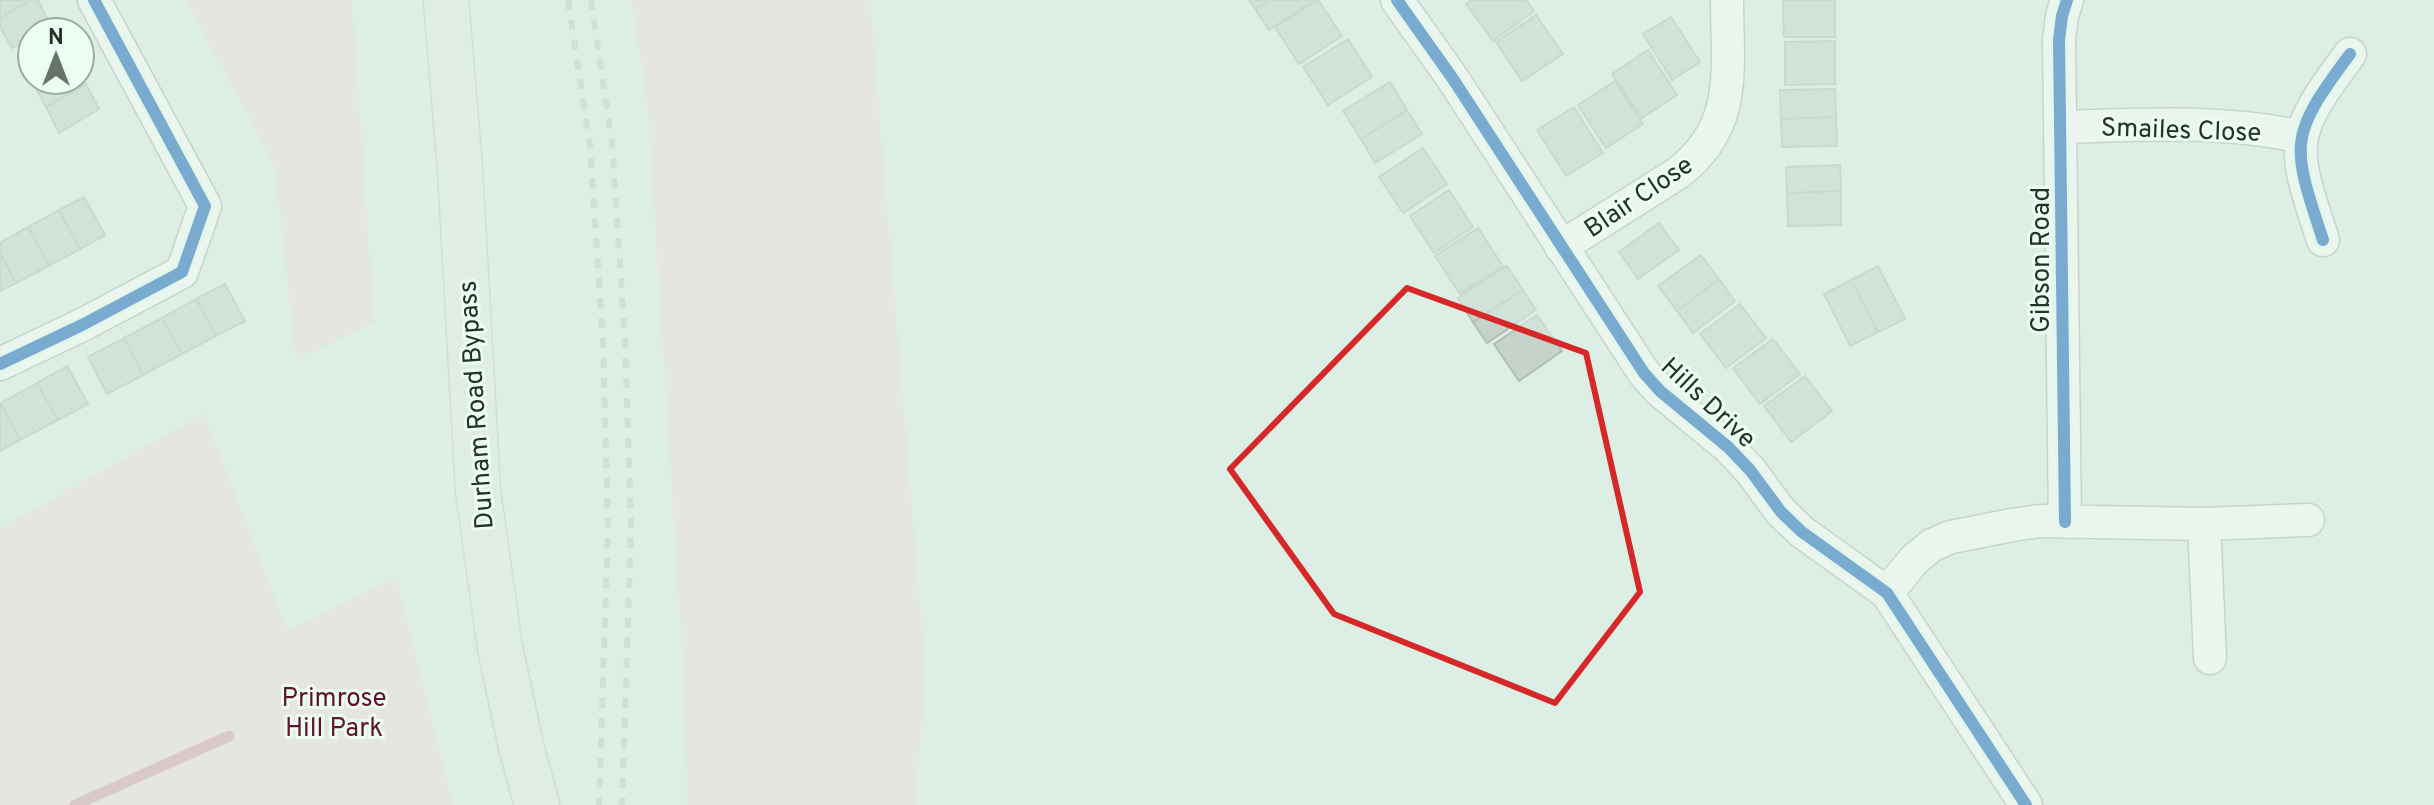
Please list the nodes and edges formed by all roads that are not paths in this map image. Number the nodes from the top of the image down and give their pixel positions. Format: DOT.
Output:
graph roads {
  1 [pos="94,0"];
  2 [pos="446,0"];
  3 [pos="1397,0"];
  4 [pos="1727,0"];
  5 [pos="2067,0"];
  6 [pos="2350,54"];
  7 [pos="2061,127"];
  8 [pos="2301,137"];
  9 [pos="2323,240"];
  10 [pos="1561,247"];
  11 [pos="0,364"];
  12 [pos="2308,520"];
  13 [pos="2065,522"];
  14 [pos="2204,524"];
  15 [pos="1887,593"];
  16 [pos="2210,658"];
  17 [pos="537,805"];
  18 [pos="2026,805"];
  1 -- 11 [label="street"];
  2 -- 17 [label="main road, Durham Road Bypass"];
  3 -- 10 [label="street, Hills Drive"];
  4 -- 10 [label="street, Blair Close"];
  5 -- 7 [label="street, Gibson Road"];
  6 -- 8 [label="street, Smailes Close"];
  7 -- 8 [label="street, Smailes Close"];
  7 -- 13 [label="street, Gibson Road"];
  8 -- 9 [label="street, Smailes Close"];
  10 -- 15 [label="street, Hills Drive"];
  12 -- 14 [label="street"];
  13 -- 14 [label="street"];
  13 -- 15 [label="street"];
  14 -- 16 [label="street"];
  15 -- 18 [label="street, Hills Drive"];
}
